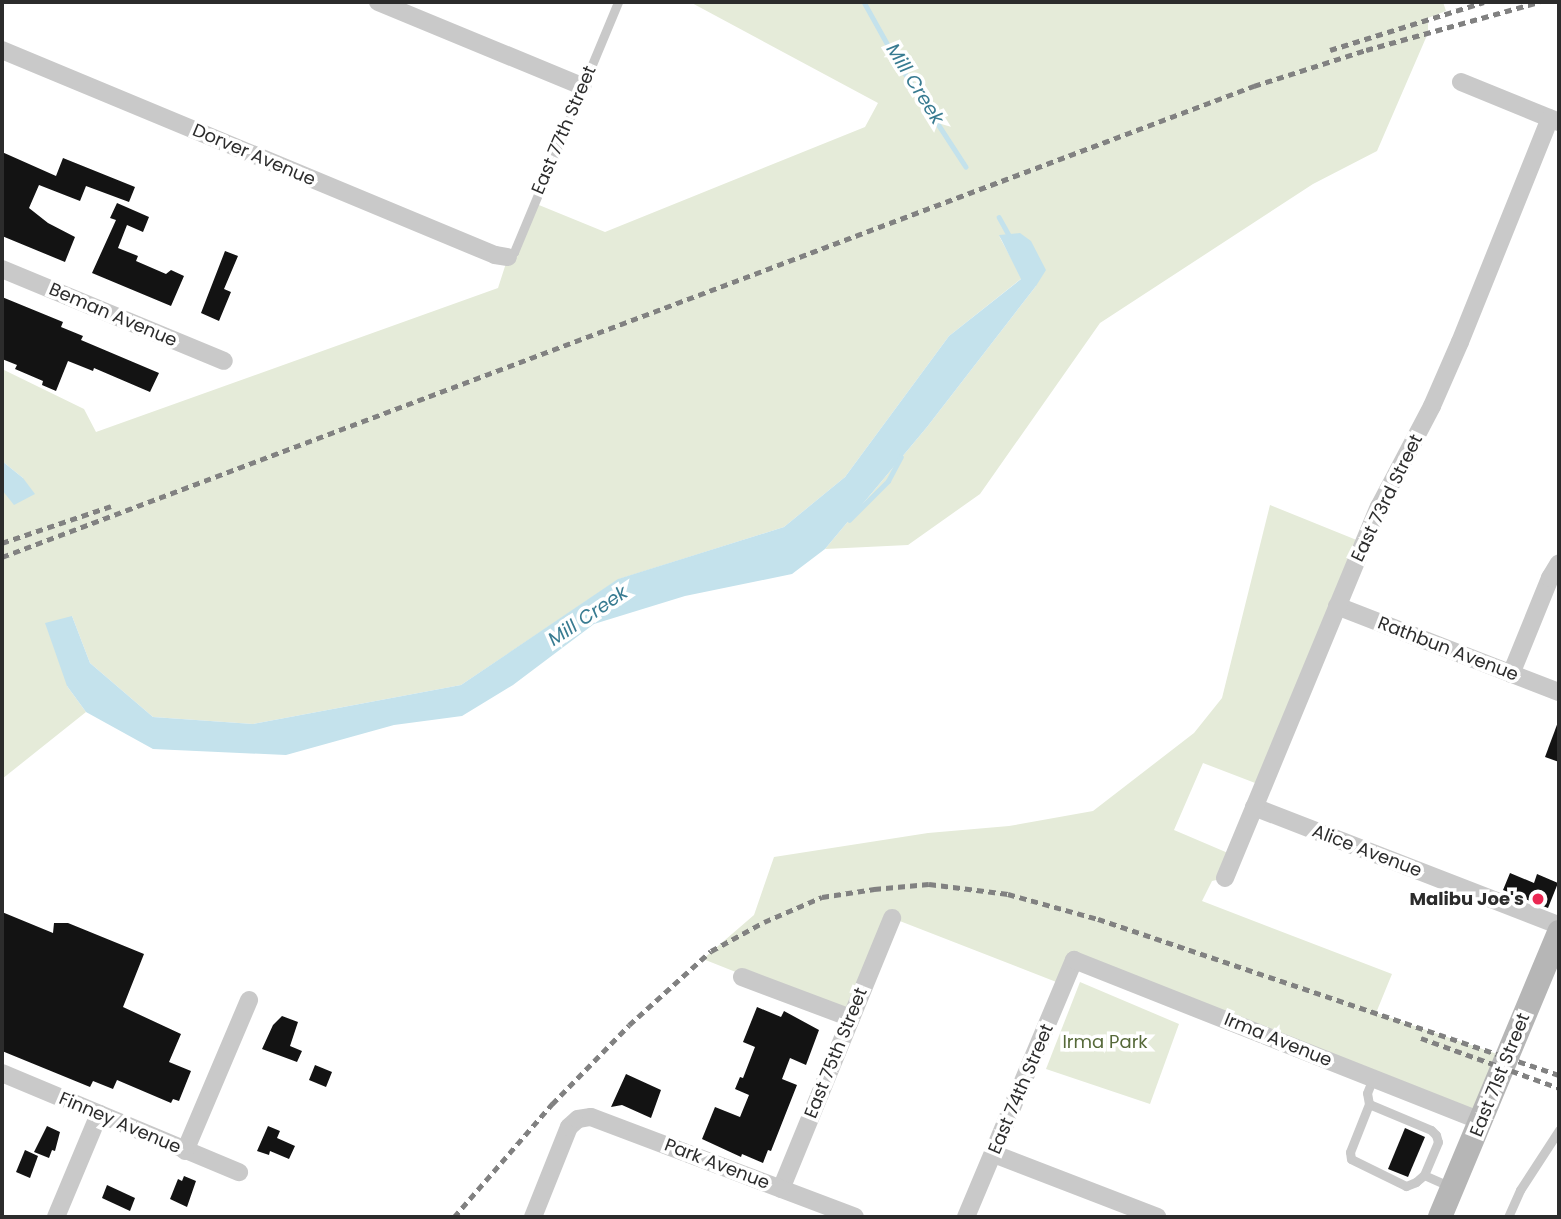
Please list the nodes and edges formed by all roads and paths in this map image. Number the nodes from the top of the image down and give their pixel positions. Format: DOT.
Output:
graph roads {
  1 [pos="378,2"];
  2 [pos="618,2"];
  3 [pos="2,50"];
  4 [pos="1461,82"];
  5 [pos="582,86"];
  6 [pos="1555,120"];
  7 [pos="508,257"];
  8 [pos="2,269"];
  9 [pos="224,361"];
  10 [pos="1559,563"];
  11 [pos="1337,606"];
  12 [pos="1511,674"];
  13 [pos="1559,692"];
  14 [pos="1254,807"];
  15 [pos="1225,878"];
  16 [pos="892,918"];
  17 [pos="1559,925"];
  18 [pos="1557,947"];
  19 [pos="1074,960"];
  20 [pos="741,977"];
  21 [pos="249,1000"];
  22 [pos="851,1018"];
  23 [pos="2,1073"];
  24 [pos="1373,1078"];
  25 [pos="1369,1104"];
  26 [pos="99,1114"];
  27 [pos="1481,1121"];
  28 [pos="1559,1130"];
  29 [pos="185,1151"];
  30 [pos="993,1154"];
  31 [pos="239,1172"];
  32 [pos="1424,1175"];
  33 [pos="1453,1187"];
  34 [pos="781,1189"];
  35 [pos="56,1217"];
  36 [pos="533,1217"];
  37 [pos="855,1217"];
  38 [pos="966,1217"];
  39 [pos="1157,1217"];
  40 [pos="1440,1217"];
  41 [pos="1508,1217"];
  1 -- 5 [label="street"];
  2 -- 5 [label="lane, East 77th Street"];
  3 -- 7 [label="street, Dorver Avenue"];
  4 -- 6 [label="street"];
  5 -- 7 [label="lane, East 77th Street"];
  6 -- 11 [label="street, East 73rd Street"];
  8 -- 9 [label="street, Beman Avenue"];
  10 -- 12 [label="street"];
  11 -- 12 [label="street, Rathbun Avenue"];
  11 -- 14 [label="street, East 73rd Street"];
  12 -- 13 [label="street, Rathbun Avenue"];
  14 -- 15 [label="street, East 73rd Street"];
  14 -- 17 [label="street, Alice Avenue"];
  16 -- 22 [label="street, East 75th Street"];
  18 -- 27 [label="main road, East 71st Street"];
  19 -- 24 [label="street, Irma Avenue"];
  19 -- 30 [label="street, East 74th Street"];
  20 -- 22 [label="street"];
  21 -- 29 [label="street"];
  22 -- 34 [label="street, East 75th Street"];
  23 -- 26 [label="street, Finney Avenue"];
  24 -- 25 [label="lane"];
  24 -- 27 [label="street, Irma Avenue"];
  25 -- 32 [label="lane"];
  25 -- 32 [label="lane"];
  26 -- 29 [label="street, Finney Avenue"];
  26 -- 35 [label="street"];
  27 -- 33 [label="main road, East 71st Street"];
  28 -- 41 [label="lane"];
  29 -- 31 [label="street, Finney Avenue"];
  30 -- 38 [label="street, East 74th Street"];
  30 -- 39 [label="street"];
  32 -- 33 [label="lane"];
  33 -- 40 [label="main road, East 71st Street"];
  34 -- 36 [label="street, Park Avenue"];
  34 -- 37 [label="street, Park Avenue"];
}
